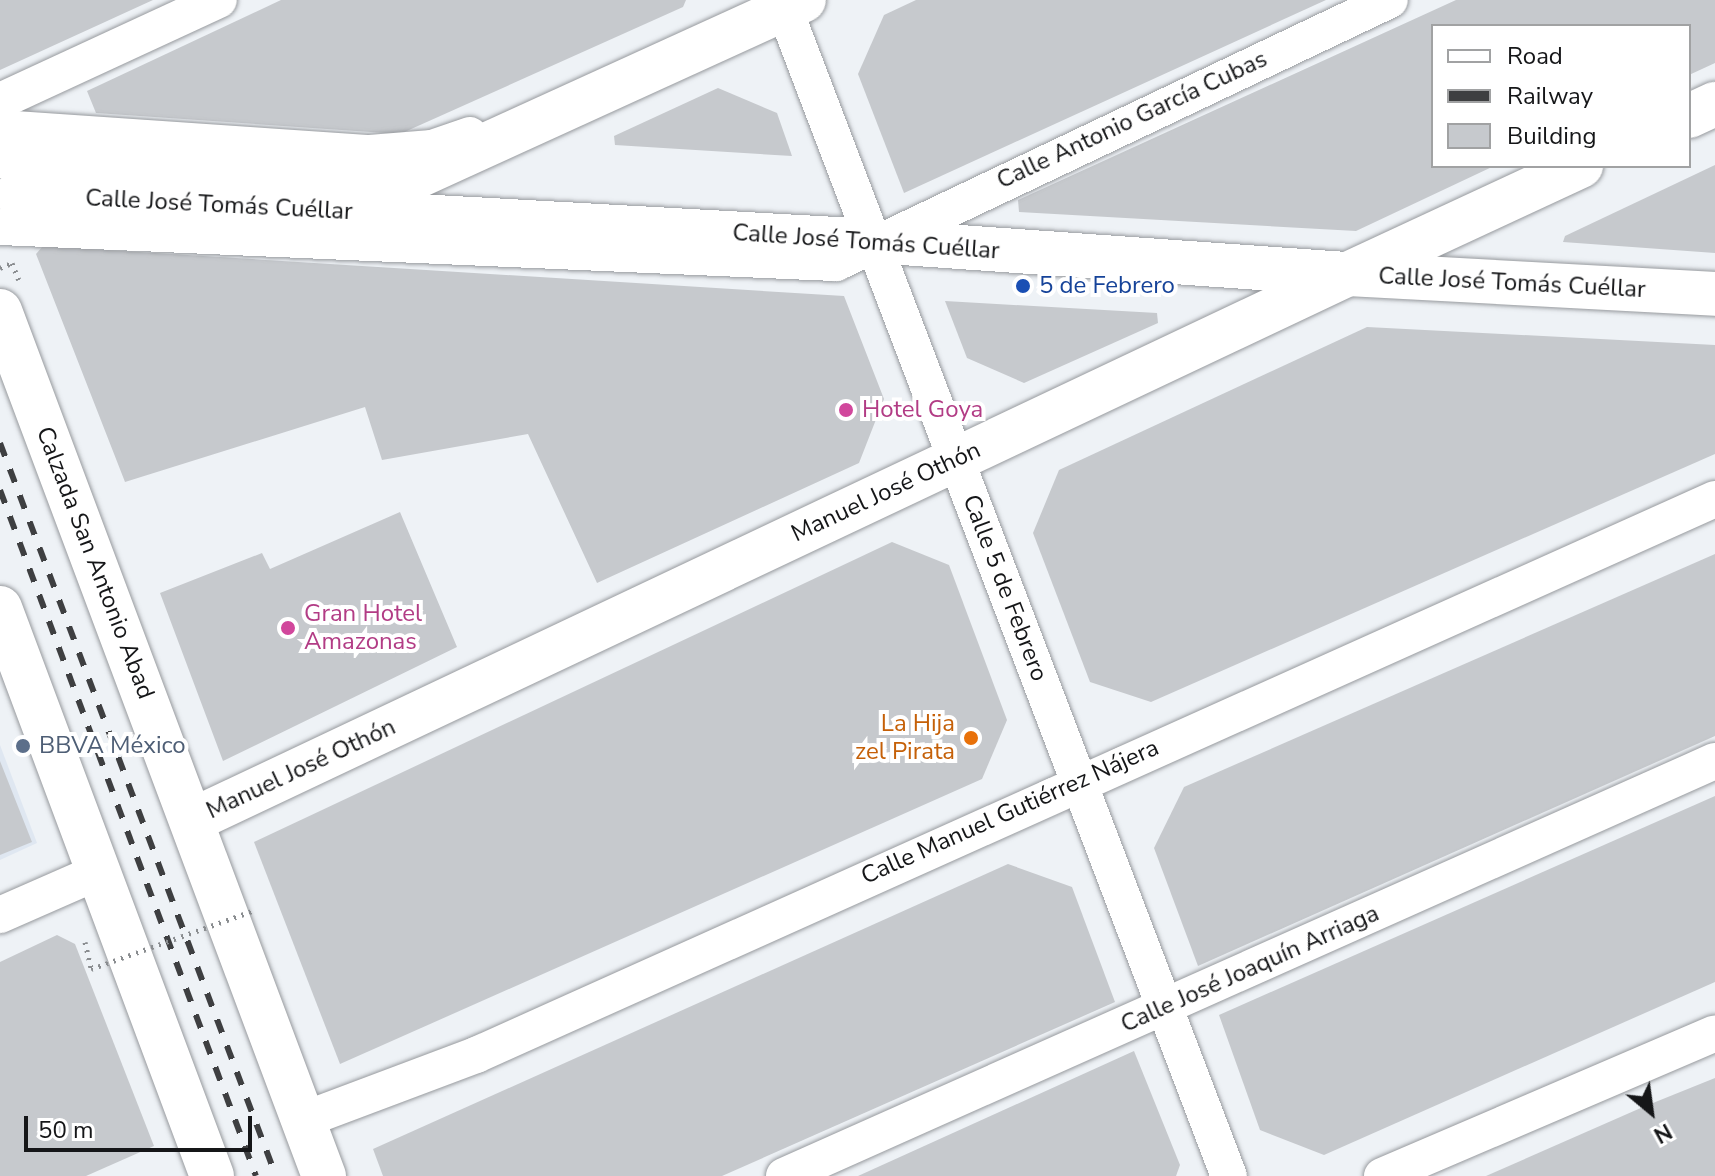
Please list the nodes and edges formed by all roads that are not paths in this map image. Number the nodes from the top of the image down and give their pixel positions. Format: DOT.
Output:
graph roads {
  1 [pos="219,0"];
  2 [pos="1390,0"];
  3 [pos="790,3"];
  4 [pos="0,101"];
  5 [pos="1715,104"];
  6 [pos="1691,115"];
  7 [pos="1577,168"];
  8 [pos="4,176"];
  9 [pos="874,241"];
  10 [pos="1348,274"];
  11 [pos="1715,294"];
  12 [pos="0,311"];
  13 [pos="955,459"];
  14 [pos="1715,499"];
  15 [pos="0,608"];
  16 [pos="1715,761"];
  17 [pos="1079,781"];
  18 [pos="193,820"];
  19 [pos="98,872"];
  20 [pos="0,915"];
  21 [pos="1165,1008"];
  22 [pos="1715,1033"];
  23 [pos="303,1120"];
  24 [pos="208,1175"];
  25 [pos="324,1176"];
  26 [pos="784,1176"];
  27 [pos="1229,1176"];
  28 [pos="1382,1176"];
  1 -- 4 [label="street"];
  2 -- 9 [label="street, Calle Antonio García Cubas"];
  3 -- 8 [label="main road, Calle José Tomás Cuéllar"];
  3 -- 9 [label="street, Calle 5 de Febrero"];
  5 -- 6 [label="main road"];
  7 -- 10 [label="main road, Manuel José Othón"];
  8 -- 9 [label="main road, Calle José Tomás Cuéllar"];
  9 -- 10 [label="main road, Calle José Tomás Cuéllar"];
  9 -- 13 [label="street, Calle 5 de Febrero"];
  10 -- 11 [label="main road, Calle José Tomás Cuéllar"];
  10 -- 13 [label="main road, Manuel José Othón"];
  12 -- 18 [label="main road, Calzada San Antonio Abad"];
  13 -- 17 [label="street, Calle 5 de Febrero"];
  13 -- 18 [label="main road, Manuel José Othón"];
  14 -- 17 [label="street, Calle Manuel Gutiérrez Nájera"];
  15 -- 19 [label="main road"];
  16 -- 21 [label="street, Calle José Joaquín Arriaga"];
  17 -- 21 [label="street, Calle 5 de Febrero"];
  17 -- 23 [label="street, Calle Manuel Gutiérrez Nájera"];
  18 -- 23 [label="main road, Calzada San Antonio Abad"];
  19 -- 20 [label="street"];
  19 -- 24 [label="main road"];
  21 -- 26 [label="street, Calle José Joaquín Arriaga"];
  21 -- 27 [label="street, Calle 5 de Febrero"];
  22 -- 28 [label="street"];
  23 -- 25 [label="main road, Calzada San Antonio Abad"];
}
